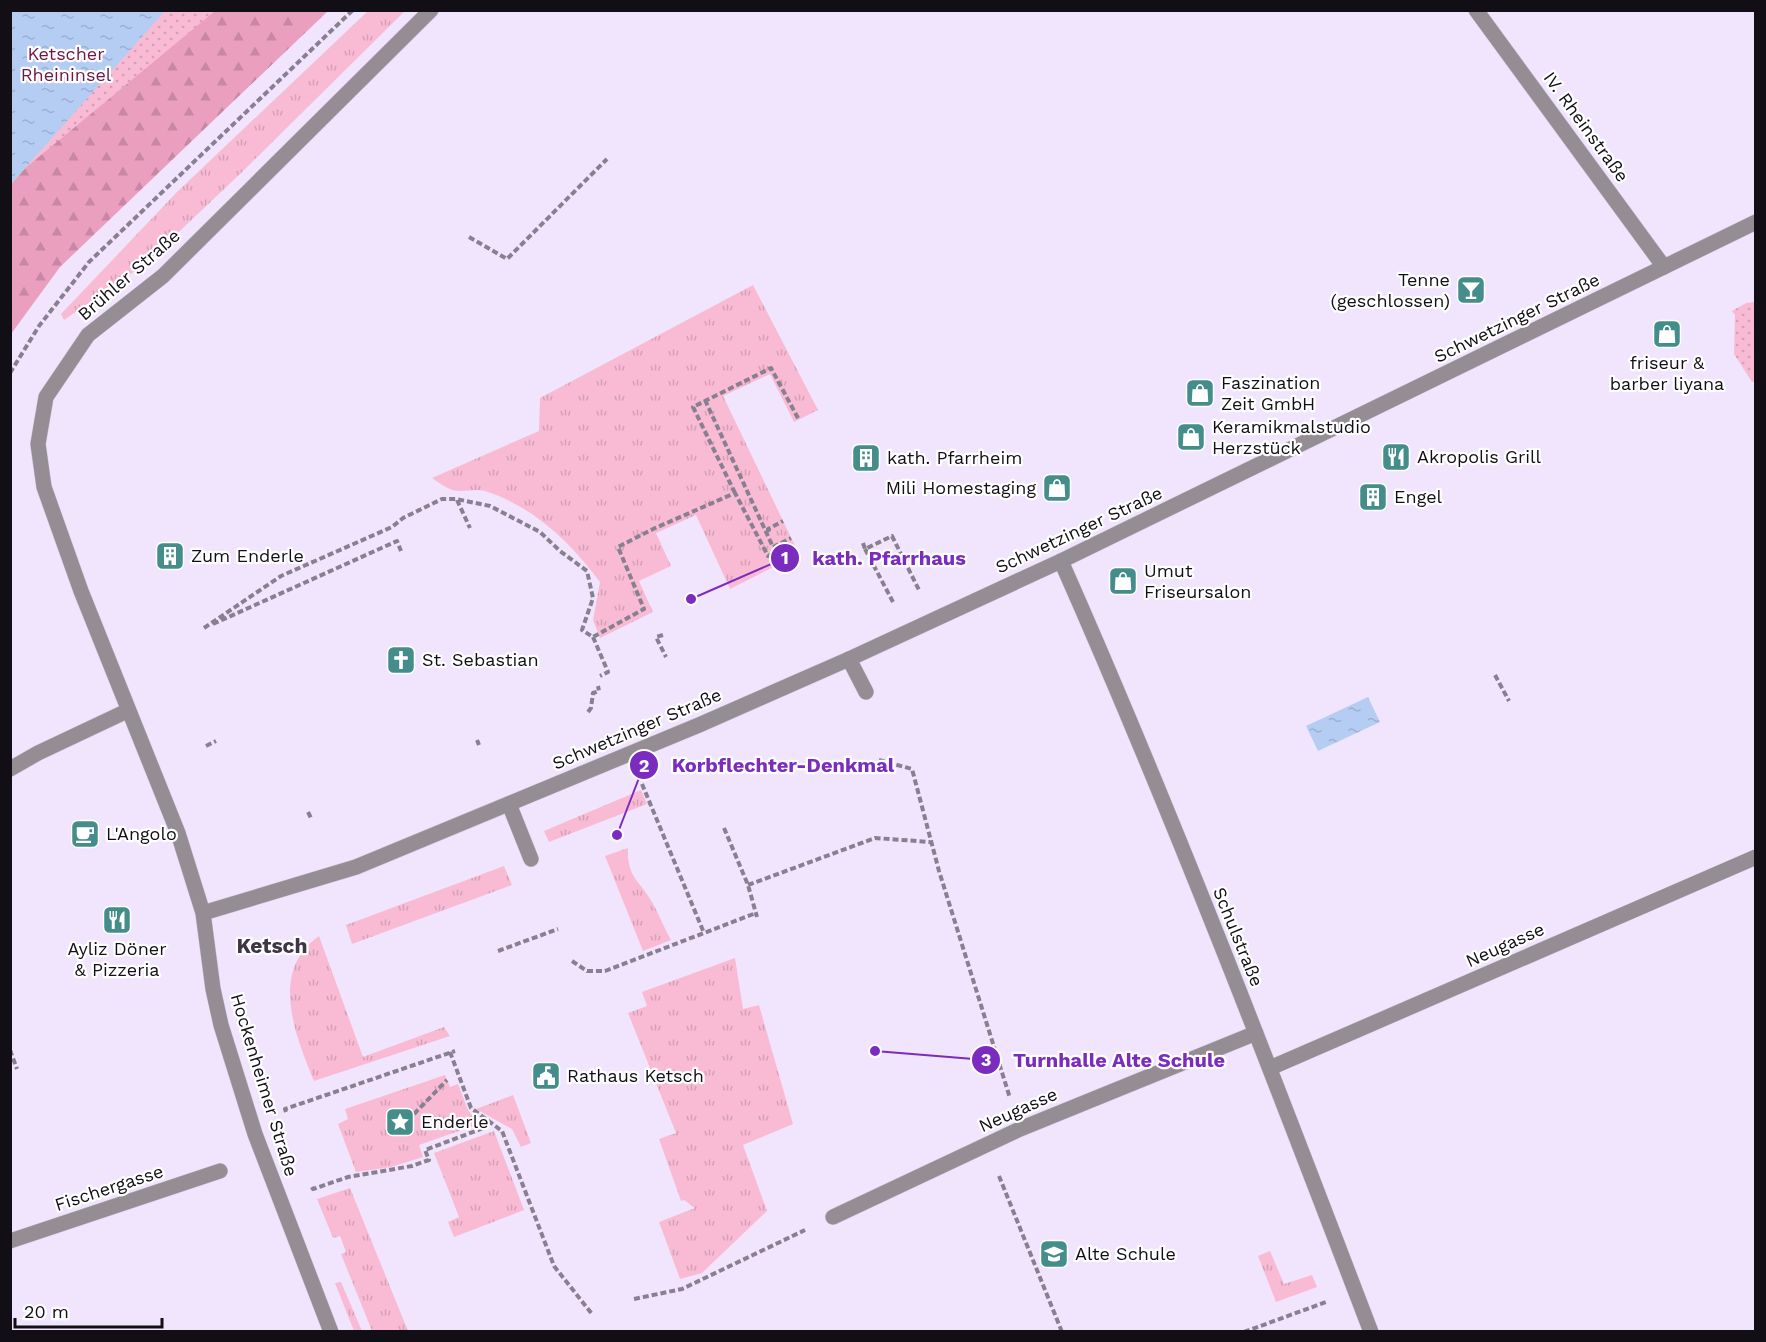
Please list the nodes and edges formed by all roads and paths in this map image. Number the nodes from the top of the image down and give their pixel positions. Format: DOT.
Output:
graph roads {
  1 [pos="353,10"];
  2 [pos="431,10"];
  3 [pos="1476,10"];
  4 [pos="607,159"];
  5 [pos="1755,222"];
  6 [pos="469,237"];
  7 [pos="1664,267"];
  8 [pos="10,373"];
  9 [pos="705,400"];
  10 [pos="799,420"];
  11 [pos="735,493"];
  12 [pos="456,499"];
  13 [pos="783,521"];
  14 [pos="470,528"];
  15 [pos="791,538"];
  16 [pos="863,543"];
  17 [pos="865,549"];
  18 [pos="401,551"];
  19 [pos="778,551"];
  20 [pos="1061,561"];
  21 [pos="783,562"];
  22 [pos="911,595"];
  23 [pos="902,599"];
  24 [pos="663,634"];
  25 [pos="593,637"];
  26 [pos="666,657"];
  27 [pos="849,659"];
  28 [pos="1495,675"];
  29 [pos="600,676"];
  30 [pos="598,686"];
  31 [pos="866,692"];
  32 [pos="1509,700"];
  33 [pos="127,711"];
  34 [pos="588,712"];
  35 [pos="216,741"];
  36 [pos="206,746"];
  37 [pos="630,754"];
  38 [pos="879,760"];
  39 [pos="10,769"];
  40 [pos="509,804"];
  41 [pos="308,812"];
  42 [pos="311,818"];
  43 [pos="724,828"];
  44 [pos="930,842"];
  45 [pos="1755,857"];
  46 [pos="531,859"];
  47 [pos="748,885"];
  48 [pos="203,913"];
  49 [pos="558,929"];
  50 [pos="704,933"];
  51 [pos="498,951"];
  52 [pos="572,961"];
  53 [pos="1256,1033"];
  54 [pos="10,1050"];
  55 [pos="1270,1068"];
  56 [pos="17,1069"];
  57 [pos="447,1080"];
  58 [pos="414,1114"];
  59 [pos="487,1120"];
  60 [pos="1020,1129"];
  61 [pos="255,1134"];
  62 [pos="986,1145"];
  63 [pos="220,1171"];
  64 [pos="309,1178"];
  65 [pos="833,1217"];
  66 [pos="10,1241"];
  67 [pos="1355,1291"];
  68 [pos="634,1299"];
  69 [pos="592,1314"];
  70 [pos="331,1332"];
  71 [pos="1062,1332"];
  72 [pos="1244,1332"];
  73 [pos="1371,1332"];
  1 -- 8 [label="path"];
  2 -- 33 [label="street, Brühler Straße"];
  3 -- 7 [label="street, IV. Rheinstraße"];
  4 -- 6 [label="path"];
  5 -- 7 [label="street, Schwetzinger Straße"];
  7 -- 20 [label="street, Schwetzinger Straße"];
  9 -- 10 [label="path"];
  9 -- 11 [label="path"];
  9 -- 15 [label="path"];
  11 -- 19 [label="path"];
  11 -- 25 [label="path"];
  12 -- 14 [label="path"];
  12 -- 18 [label="path"];
  12 -- 25 [label="path"];
  13 -- 19 [label="path"];
  16 -- 17 [label="path"];
  17 -- 22 [label="path"];
  17 -- 23 [label="path"];
  19 -- 21 [label="path"];
  20 -- 27 [label="street, Schwetzinger Straße"];
  20 -- 53 [label="street, Schulstraße"];
  24 -- 26 [label="path"];
  25 -- 29 [label="path"];
  27 -- 31 [label="street"];
  27 -- 37 [label="street, Schwetzinger Straße"];
  28 -- 32 [label="path"];
  30 -- 34 [label="path"];
  33 -- 39 [label="street"];
  33 -- 48 [label="street, Hockenheimer Straße"];
  35 -- 36 [label="path"];
  37 -- 40 [label="street, Schwetzinger Straße"];
  37 -- 50 [label="path"];
  38 -- 44 [label="path"];
  40 -- 46 [label="street"];
  40 -- 48 [label="street, Schwetzinger Straße"];
  41 -- 42 [label="path"];
  43 -- 47 [label="path"];
  44 -- 47 [label="path"];
  44 -- 60 [label="path"];
  45 -- 55 [label="street, Neugasse"];
  47 -- 50 [label="path"];
  48 -- 61 [label="street, Hockenheimer Straße"];
  49 -- 51 [label="path"];
  50 -- 52 [label="path"];
  53 -- 55 [label="street, Schulstraße"];
  53 -- 60 [label="street, Neugasse"];
  54 -- 56 [label="path"];
  55 -- 67 [label="street, Schulstraße"];
  57 -- 58 [label="path"];
  59 -- 61 [label="path"];
  59 -- 64 [label="path"];
  59 -- 69 [label="path"];
  60 -- 62 [label="street, Neugasse"];
  61 -- 70 [label="street, Hockenheimer Straße"];
  62 -- 65 [label="street, Neugasse"];
  62 -- 71 [label="path"];
  63 -- 66 [label="street, Fischergasse"];
  65 -- 68 [label="path"];
  67 -- 72 [label="path"];
  67 -- 73 [label="street, Schulstraße"];
}
